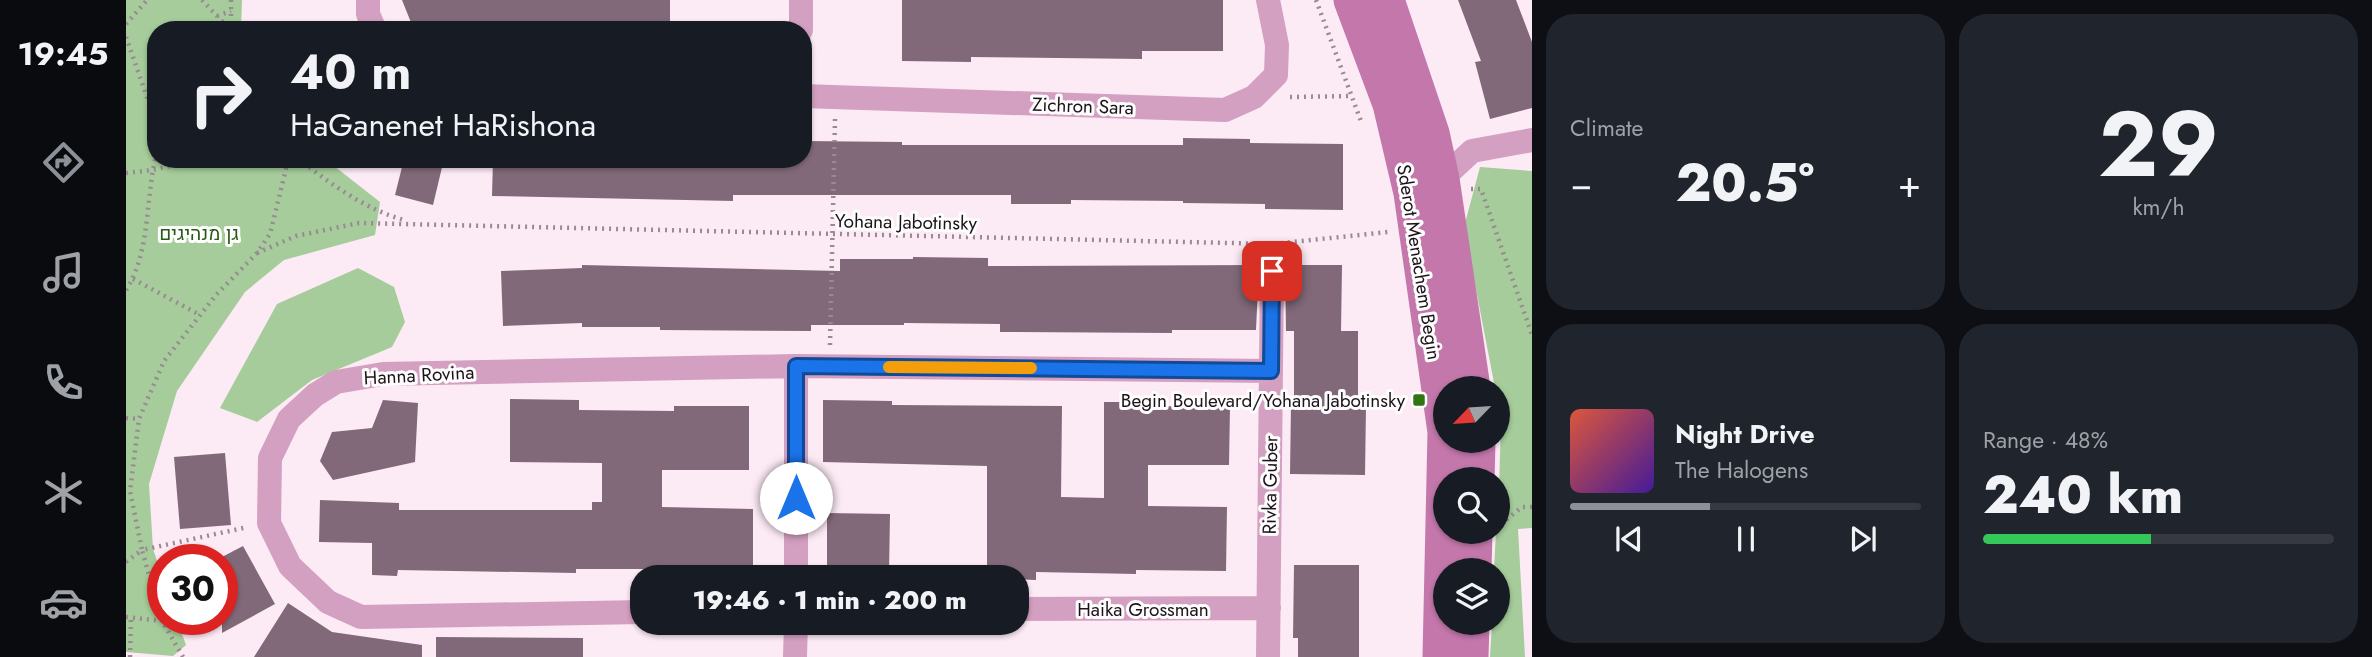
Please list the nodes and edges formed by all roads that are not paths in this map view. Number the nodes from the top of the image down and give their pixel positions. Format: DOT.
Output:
graph roads {
  1 [pos="368,0"];
  2 [pos="801,0"];
  3 [pos="1268,0"];
  4 [pos="1351,0"];
  5 [pos="1387,0"];
  6 [pos="371,21"];
  7 [pos="801,21"];
  8 [pos="812,96"];
  9 [pos="1432,134"];
  10 [pos="1532,140"];
  11 [pos="1472,151"];
  12 [pos="1442,185"];
  13 [pos="1272,271"];
  14 [pos="796,366"];
  15 [pos="1271,371"];
  16 [pos="1472,376"];
  17 [pos="796,565"];
  18 [pos="1269,608"];
  19 [pos="1029,609"];
  20 [pos="630,612"];
  21 [pos="796,635"];
  22 [pos="1472,635"];
  23 [pos="795,657"];
  24 [pos="1268,657"];
  25 [pos="1440,657"];
  26 [pos="1471,657"];
  1 -- 6 [label="street"];
  2 -- 7 [label="street"];
  3 -- 8 [label="street, Zichron Sara"];
  4 -- 25 [label="street, Sderot Menachem Begin"];
  5 -- 9 [label="street, Sderot Menachem Begin"];
  9 -- 11 [label="street"];
  9 -- 12 [label="street, Sderot Menachem Begin"];
  10 -- 11 [label="street"];
  11 -- 12 [label="street"];
  12 -- 16 [label="street, Sderot Menachem Begin"];
  13 -- 15 [label="street, Rivka Guber"];
  14 -- 15 [label="street, Hanna Rovina"];
  14 -- 17 [label="street"];
  14 -- 20 [label="street, Hanna Rovina"];
  15 -- 18 [label="street, Rivka Guber"];
  18 -- 19 [label="street, Haika Grossman"];
  18 -- 24 [label="street, Rivka Guber"];
  21 -- 23 [label="street"];
  22 -- 26 [label="street"];
}
